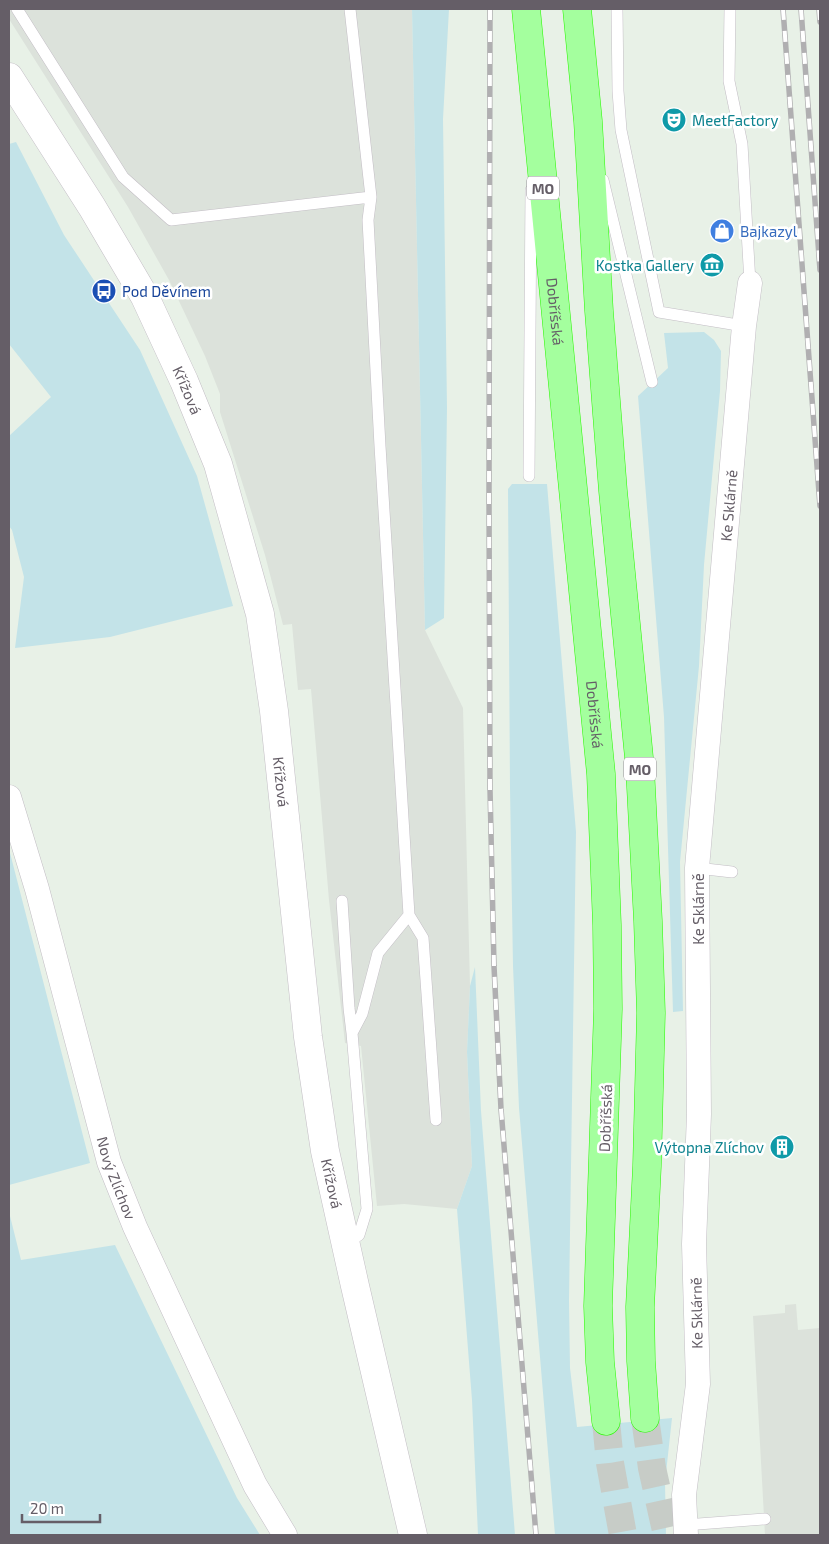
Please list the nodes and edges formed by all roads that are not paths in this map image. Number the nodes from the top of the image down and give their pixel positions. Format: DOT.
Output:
graph roads {
  1 [pos="17,9"];
  2 [pos="350,9"];
  3 [pos="526,9"];
  4 [pos="577,9"];
  5 [pos="617,9"];
  6 [pos="730,9"];
  7 [pos="532,73"];
  8 [pos="9,77"];
  9 [pos="588,121"];
  10 [pos="371,197"];
  11 [pos="750,283"];
  12 [pos="744,326"];
  13 [pos="652,382"];
  14 [pos="529,476"];
  15 [pos="9,797"];
  16 [pos="697,868"];
  17 [pos="732,872"];
  18 [pos="342,901"];
  19 [pos="409,915"];
  20 [pos="352,1033"];
  21 [pos="436,1120"];
  22 [pos="345,1244"];
  23 [pos="645,1418"];
  24 [pos="606,1421"];
  25 [pos="765,1520"];
  26 [pos="685,1530"];
  27 [pos="285,1535"];
  28 [pos="413,1535"];
  1 -- 10 [label="lane"];
  2 -- 10 [label="lane"];
  3 -- 7 [label="highway, Dobříšská / MO"];
  4 -- 9 [label="highway, MO"];
  5 -- 12 [label="lane"];
  6 -- 11 [label="lane"];
  7 -- 14 [label="lane"];
  7 -- 24 [label="highway, Dobříšská / MO"];
  8 -- 22 [label="street, Křížová"];
  9 -- 13 [label="lane"];
  9 -- 23 [label="highway, MO"];
  10 -- 19 [label="lane"];
  11 -- 12 [label="street, Ke Sklárně"];
  12 -- 16 [label="street, Ke Sklárně"];
  15 -- 27 [label="street, Nový Zlíchov"];
  16 -- 17 [label="lane"];
  16 -- 26 [label="street, Ke Sklárně"];
  18 -- 20 [label="lane"];
  19 -- 20 [label="lane"];
  19 -- 21 [label="lane"];
  20 -- 22 [label="lane"];
  22 -- 28 [label="street, Křížová"];
  25 -- 26 [label="lane"];
}
